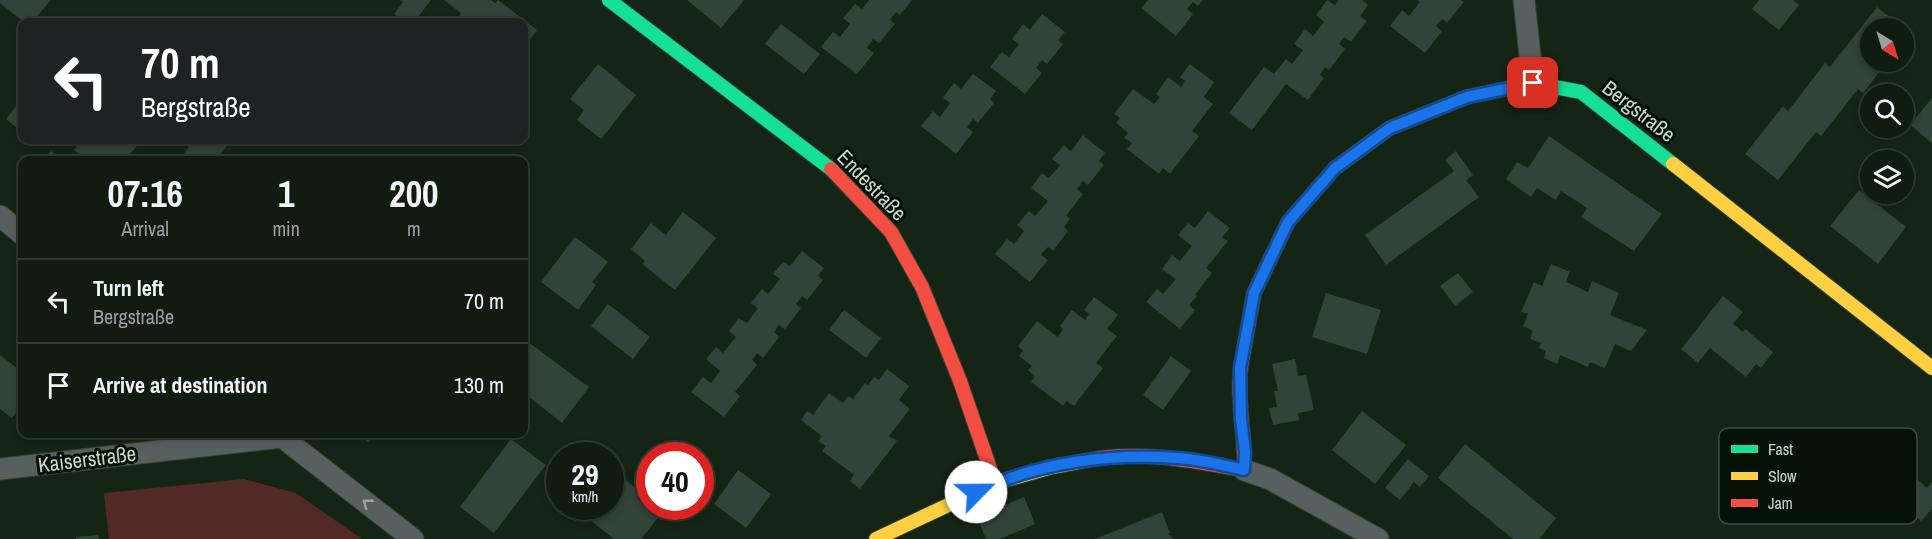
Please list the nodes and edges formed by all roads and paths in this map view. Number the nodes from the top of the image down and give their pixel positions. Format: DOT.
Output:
graph roads {
  1 [pos="609,0"];
  2 [pos="1524,0"];
  3 [pos="1533,83"];
  4 [pos="0,216"];
  5 [pos="18,231"];
  6 [pos="1932,368"];
  7 [pos="255,438"];
  8 [pos="284,438"];
  9 [pos="0,469"];
  10 [pos="1244,470"];
  11 [pos="995,483"];
  12 [pos="414,539"];
  13 [pos="876,539"];
  14 [pos="1378,539"];
  1 -- 11 [label="street, Endestraße"];
  2 -- 3 [label="street"];
  3 -- 6 [label="street, Bergstraße"];
  3 -- 10 [label="street, Bergstraße"];
  4 -- 5 [label="street"];
  7 -- 9 [label="street, Kaiserstraße"];
  12 -- 8 [label="street, one-way"];
  10 -- 11 [label="street"];
  10 -- 14 [label="street"];
  11 -- 13 [label="street"];
}
